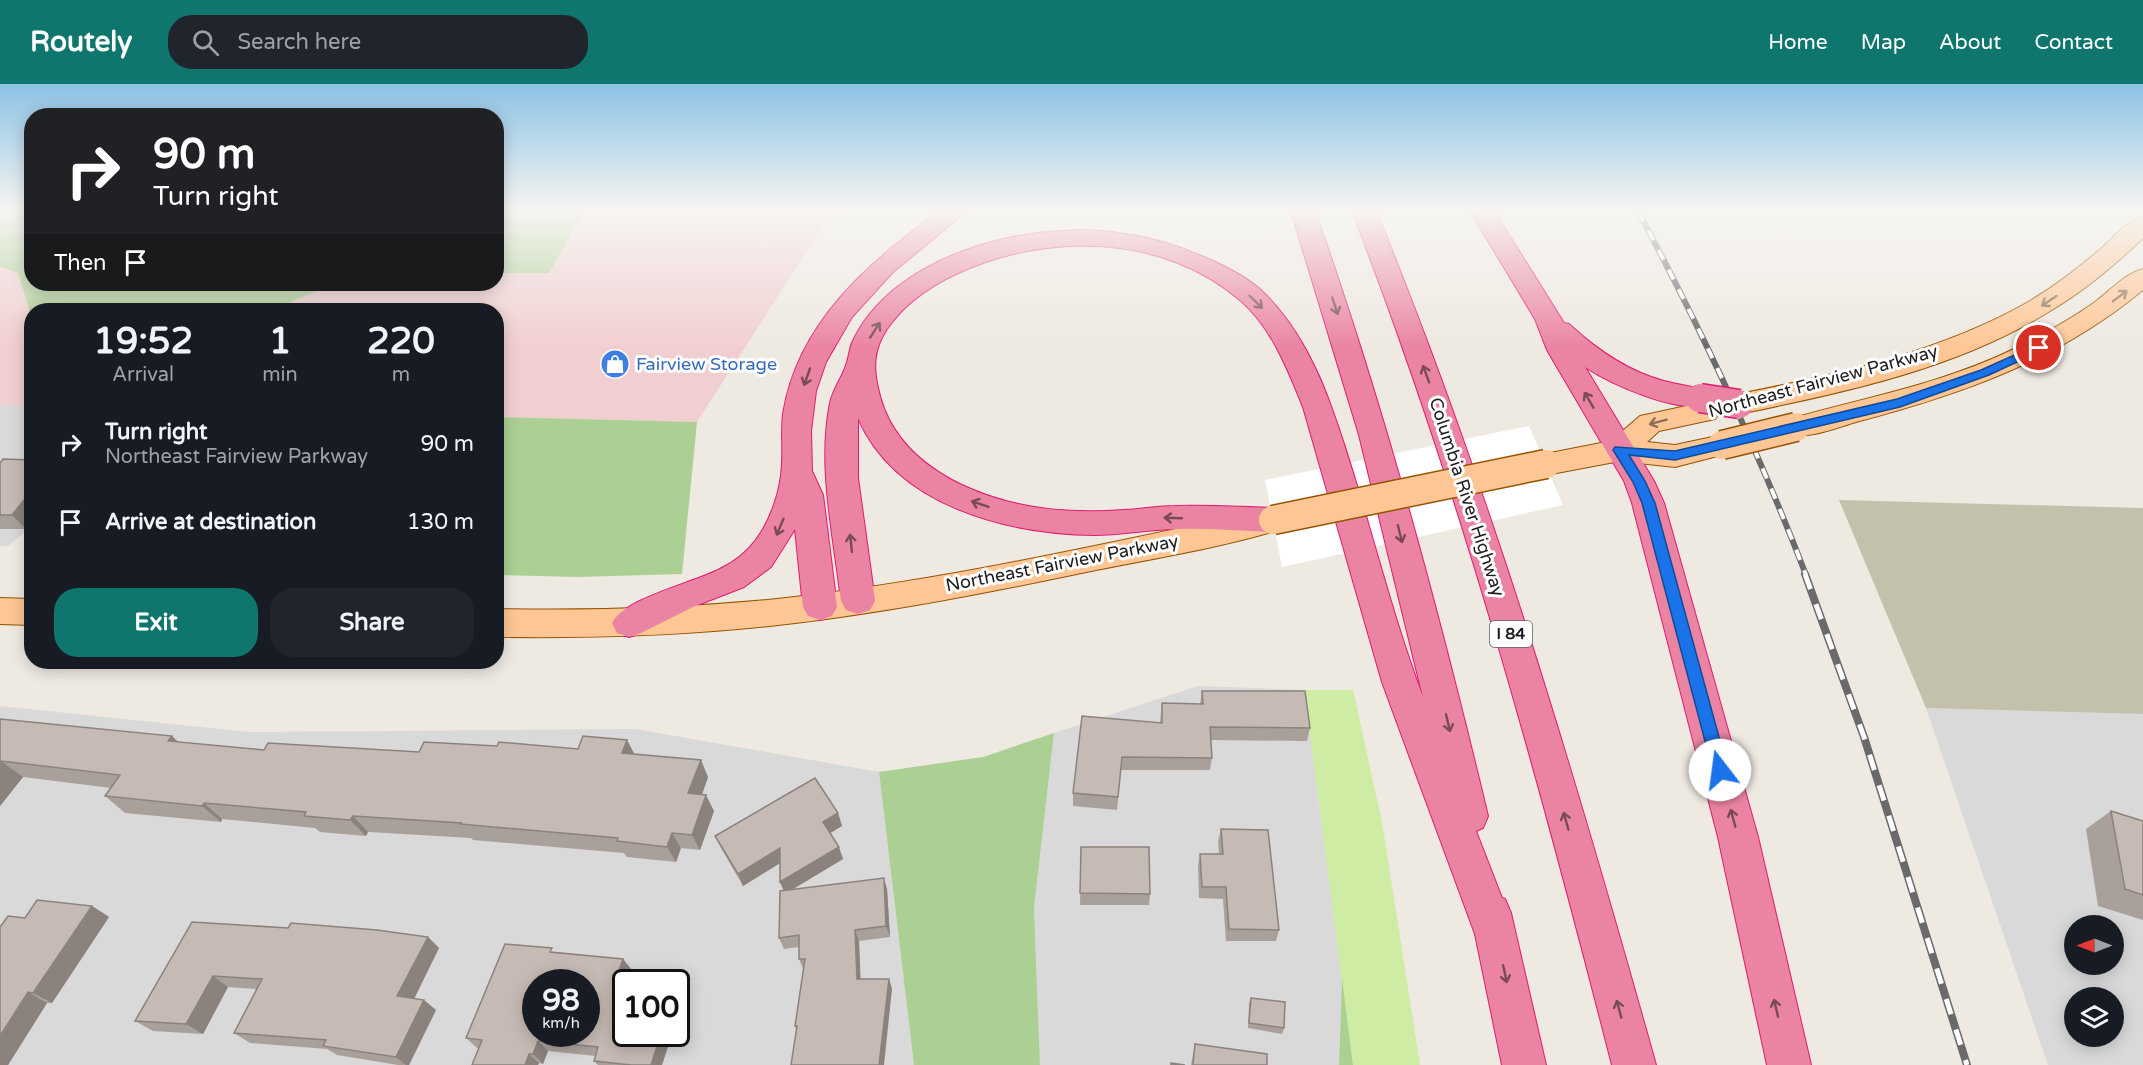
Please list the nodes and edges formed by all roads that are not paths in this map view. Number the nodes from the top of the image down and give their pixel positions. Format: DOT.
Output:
graph roads {
  1 [pos="895,257"];
  2 [pos="971,257"];
  3 [pos="1183,257"];
  4 [pos="1318,257"];
  5 [pos="1381,257"];
  6 [pos="1510,257"];
  7 [pos="2107,257"];
  8 [pos="2143,277"];
  9 [pos="1549,319"];
  10 [pos="860,359"];
  11 [pos="1702,405"];
  12 [pos="1620,450"];
  13 [pos="797,471"];
  14 [pos="1273,520"];
  15 [pos="858,601"];
  16 [pos="820,607"];
  17 [pos="0,611"];
  18 [pos="24,612"];
  19 [pos="629,623"];
  20 [pos="504,624"];
  21 [pos="1496,935"];
  22 [pos="1524,1065"];
  23 [pos="1634,1065"];
  24 [pos="1789,1065"];
  1 -- 13 [label="highway, one-way"];
  10 -- 2 [label="highway, one-way"];
  3 -- 21 [label="highway, one-way"];
  4 -- 21 [label="highway, one-way"];
  23 -- 5 [label="highway, Columbia River Highway / I 84, one-way"];
  6 -- 9 [label="highway"];
  7 -- 11 [label="main road, Northeast Fairview Parkway, one-way"];
  12 -- 8 [label="main road, Northeast Fairview Parkway, one-way, bridge"];
  9 -- 11 [label="highway"];
  12 -- 9 [label="highway, one-way"];
  14 -- 10 [label="highway, one-way"];
  15 -- 10 [label="highway, one-way"];
  11 -- 12 [label="main road, Northeast Fairview Parkway, one-way"];
  12 -- 14 [label="main road, Northeast Fairview Parkway, bridge"];
  24 -- 12 [label="highway, one-way"];
  13 -- 16 [label="highway"];
  13 -- 19 [label="highway, one-way"];
  14 -- 15 [label="main road, Northeast Fairview Parkway"];
  15 -- 16 [label="main road, Northeast Fairview Parkway"];
  16 -- 19 [label="main road, Northeast Fairview Parkway"];
  17 -- 18 [label="main road"];
  19 -- 20 [label="main road, Northeast Fairview Parkway"];
  21 -- 22 [label="highway, one-way"];
}
